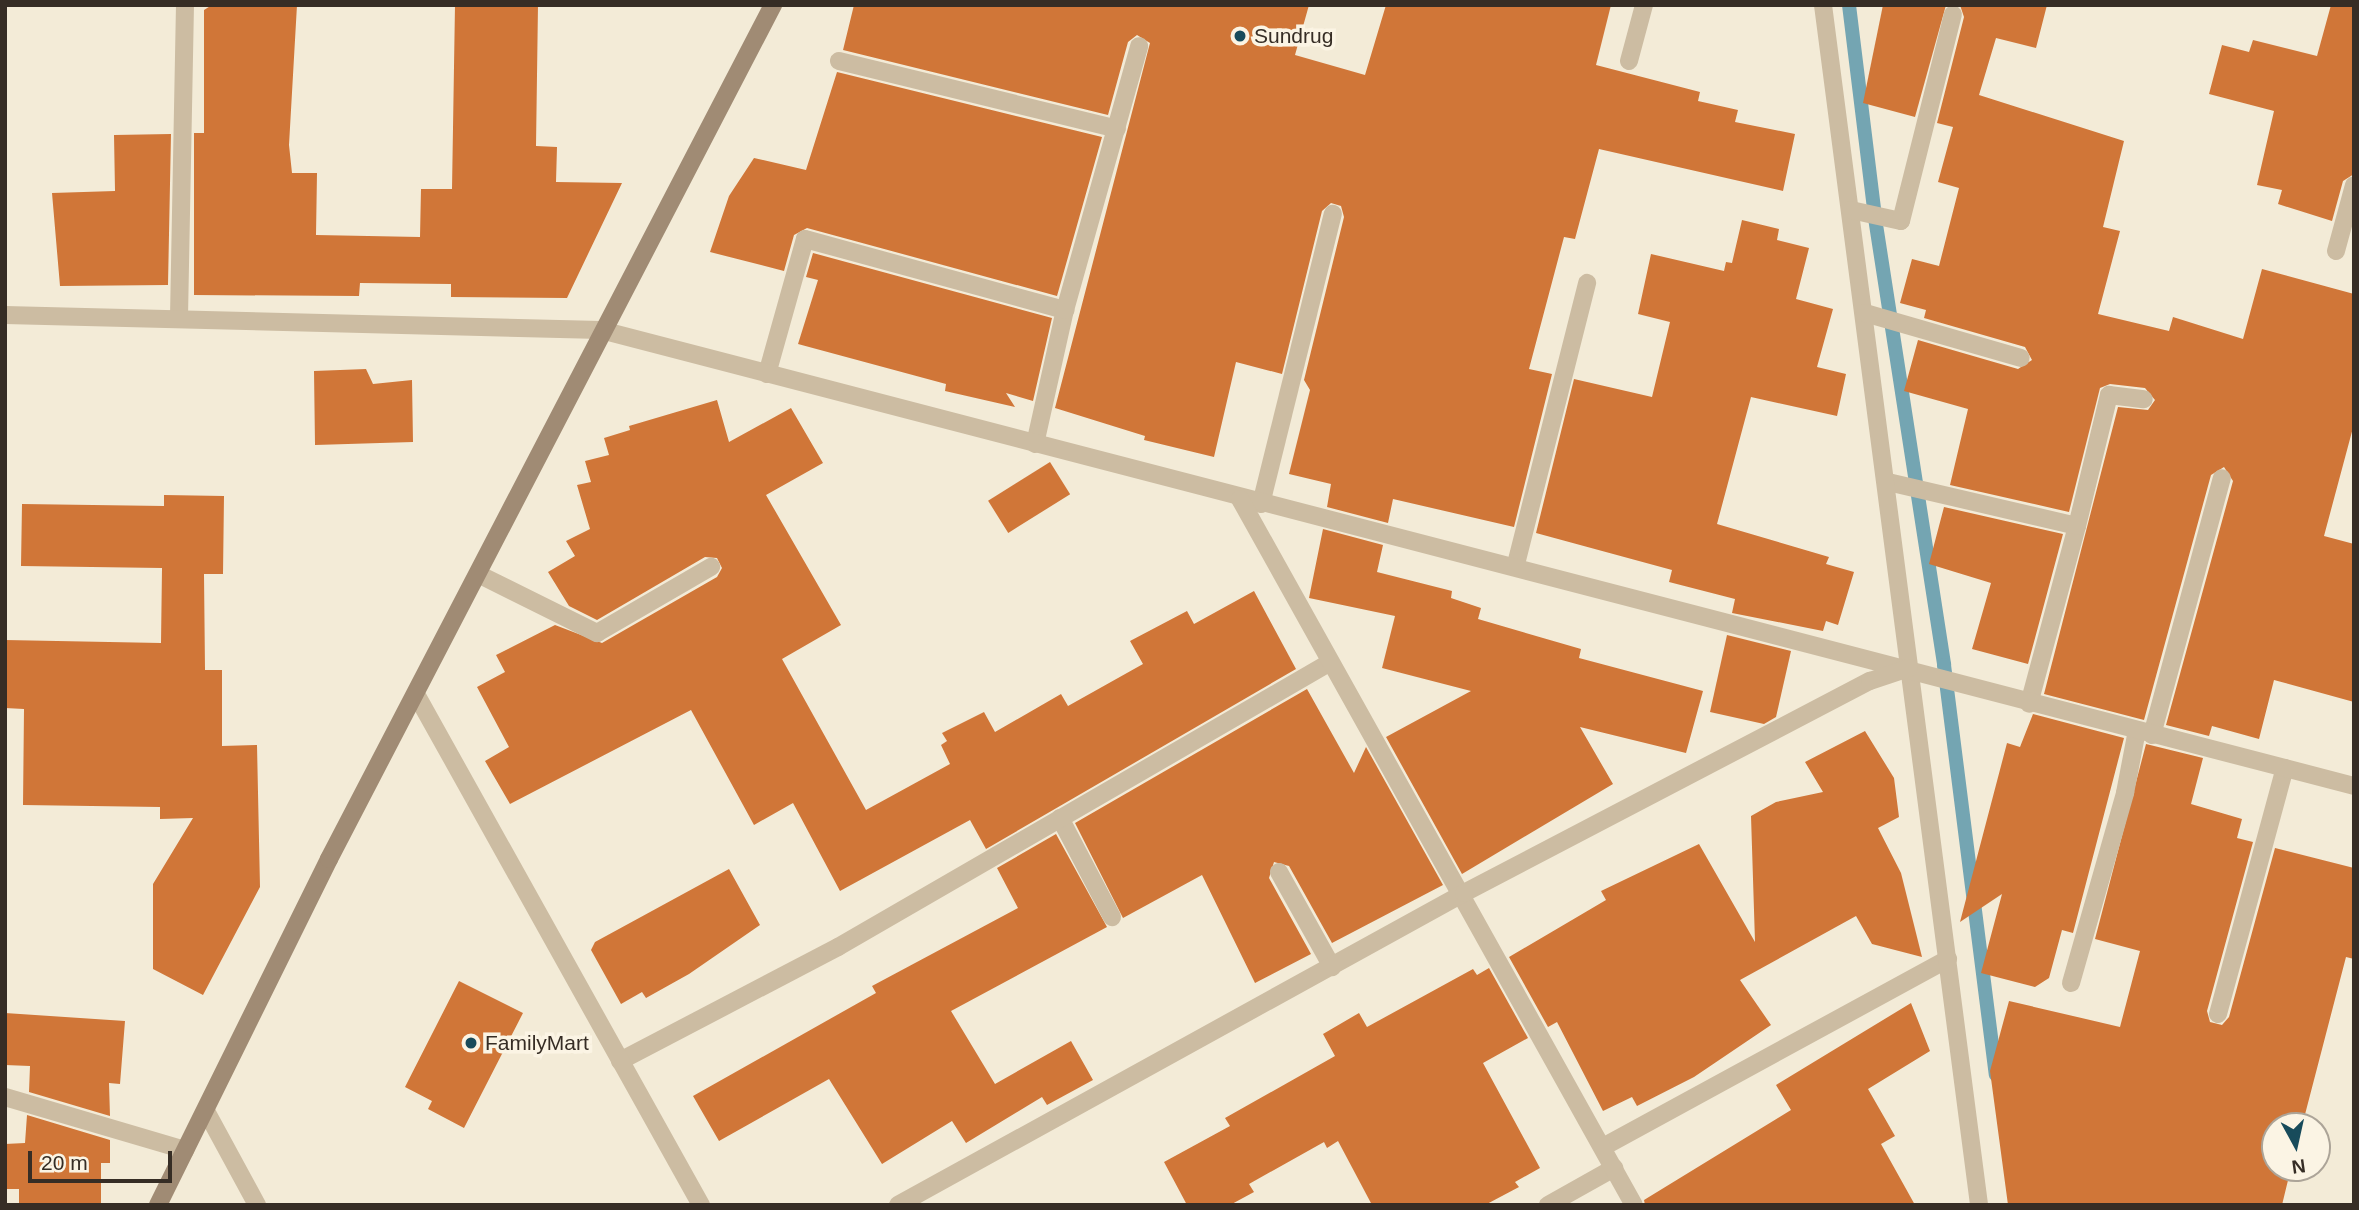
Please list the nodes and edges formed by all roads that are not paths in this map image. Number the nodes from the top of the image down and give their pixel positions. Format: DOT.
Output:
graph roads {
  1 [pos="185,5"];
  2 [pos="772,5"];
  3 [pos="1644,5"];
  4 [pos="1823,5"];
  5 [pos="1953,14"];
  6 [pos="1139,46"];
  7 [pos="839,61"];
  8 [pos="1629,61"];
  9 [pos="1117,129"];
  10 [pos="2354,185"];
  11 [pos="1851,210"];
  12 [pos="1333,214"];
  13 [pos="2336,251"];
  14 [pos="1587,283"];
  15 [pos="1065,310"];
  16 [pos="1865,313"];
  17 [pos="5,315"];
  18 [pos="179,317"];
  19 [pos="601,330"];
  20 [pos="2021,358"];
  21 [pos="767,374"];
  22 [pos="2144,399"];
  23 [pos="1035,444"];
  24 [pos="2222,478"];
  25 [pos="1888,482"];
  26 [pos="1240,499"];
  27 [pos="1261,504"];
  28 [pos="2077,526"];
  29 [pos="1516,564"];
  30 [pos="711,567"];
  31 [pos="478,574"];
  32 [pos="1329,663"];
  33 [pos="1909,668"];
  34 [pos="417,696"];
  35 [pos="2029,704"];
  36 [pos="2144,732"];
  37 [pos="2285,768"];
  38 [pos="2354,786"];
  39 [pos="1060,818"];
  40 [pos="1279,872"];
  41 [pos="1464,893"];
  42 [pos="1112,917"];
  43 [pos="1948,959"];
  44 [pos="1332,967"];
  45 [pos="2071,984"];
  46 [pos="2218,1014"];
  47 [pos="620,1061"];
  48 [pos="5,1097"];
  49 [pos="206,1111"];
  50 [pos="1603,1147"];
  51 [pos="185,1150"];
  52 [pos="1614,1168"];
  53 [pos="158,1205"];
  54 [pos="257,1205"];
  55 [pos="701,1205"];
  56 [pos="898,1205"];
  57 [pos="1548,1205"];
  58 [pos="1634,1205"];
  59 [pos="1979,1205"];
  1 -- 18 [label="street"];
  2 -- 19 [label="street"];
  3 -- 8 [label="street"];
  4 -- 11 [label="street"];
  5 -- 11 [label="street"];
  6 -- 9 [label="street"];
  7 -- 9 [label="street"];
  9 -- 15 [label="street"];
  10 -- 13 [label="street"];
  11 -- 16 [label="street"];
  12 -- 27 [label="street"];
  14 -- 29 [label="street"];
  15 -- 21 [label="street"];
  15 -- 23 [label="street"];
  16 -- 20 [label="street"];
  16 -- 25 [label="street"];
  17 -- 18 [label="street"];
  18 -- 19 [label="street"];
  19 -- 21 [label="street"];
  19 -- 31 [label="street"];
  21 -- 23 [label="street"];
  22 -- 28 [label="street"];
  23 -- 26 [label="street"];
  24 -- 36 [label="street"];
  25 -- 28 [label="street"];
  25 -- 33 [label="street"];
  26 -- 27 [label="street"];
  26 -- 32 [label="street"];
  27 -- 29 [label="street"];
  28 -- 35 [label="street"];
  29 -- 33 [label="street"];
  30 -- 31 [label="street"];
  31 -- 34 [label="street"];
  32 -- 39 [label="street"];
  32 -- 41 [label="street"];
  33 -- 35 [label="street"];
  33 -- 41 [label="street"];
  33 -- 43 [label="street"];
  34 -- 47 [label="street"];
  34 -- 49 [label="street"];
  35 -- 36 [label="street"];
  36 -- 37 [label="street"];
  36 -- 45 [label="street"];
  37 -- 38 [label="street"];
  37 -- 46 [label="street"];
  39 -- 42 [label="street"];
  39 -- 47 [label="street"];
  40 -- 44 [label="street"];
  41 -- 44 [label="street"];
  41 -- 50 [label="street"];
  43 -- 50 [label="street"];
  43 -- 59 [label="street"];
  44 -- 56 [label="street"];
  47 -- 55 [label="street"];
  48 -- 51 [label="street"];
  49 -- 51 [label="street"];
  49 -- 54 [label="street"];
  50 -- 52 [label="street"];
  51 -- 53 [label="street"];
  52 -- 57 [label="street"];
  52 -- 58 [label="street"];
}
